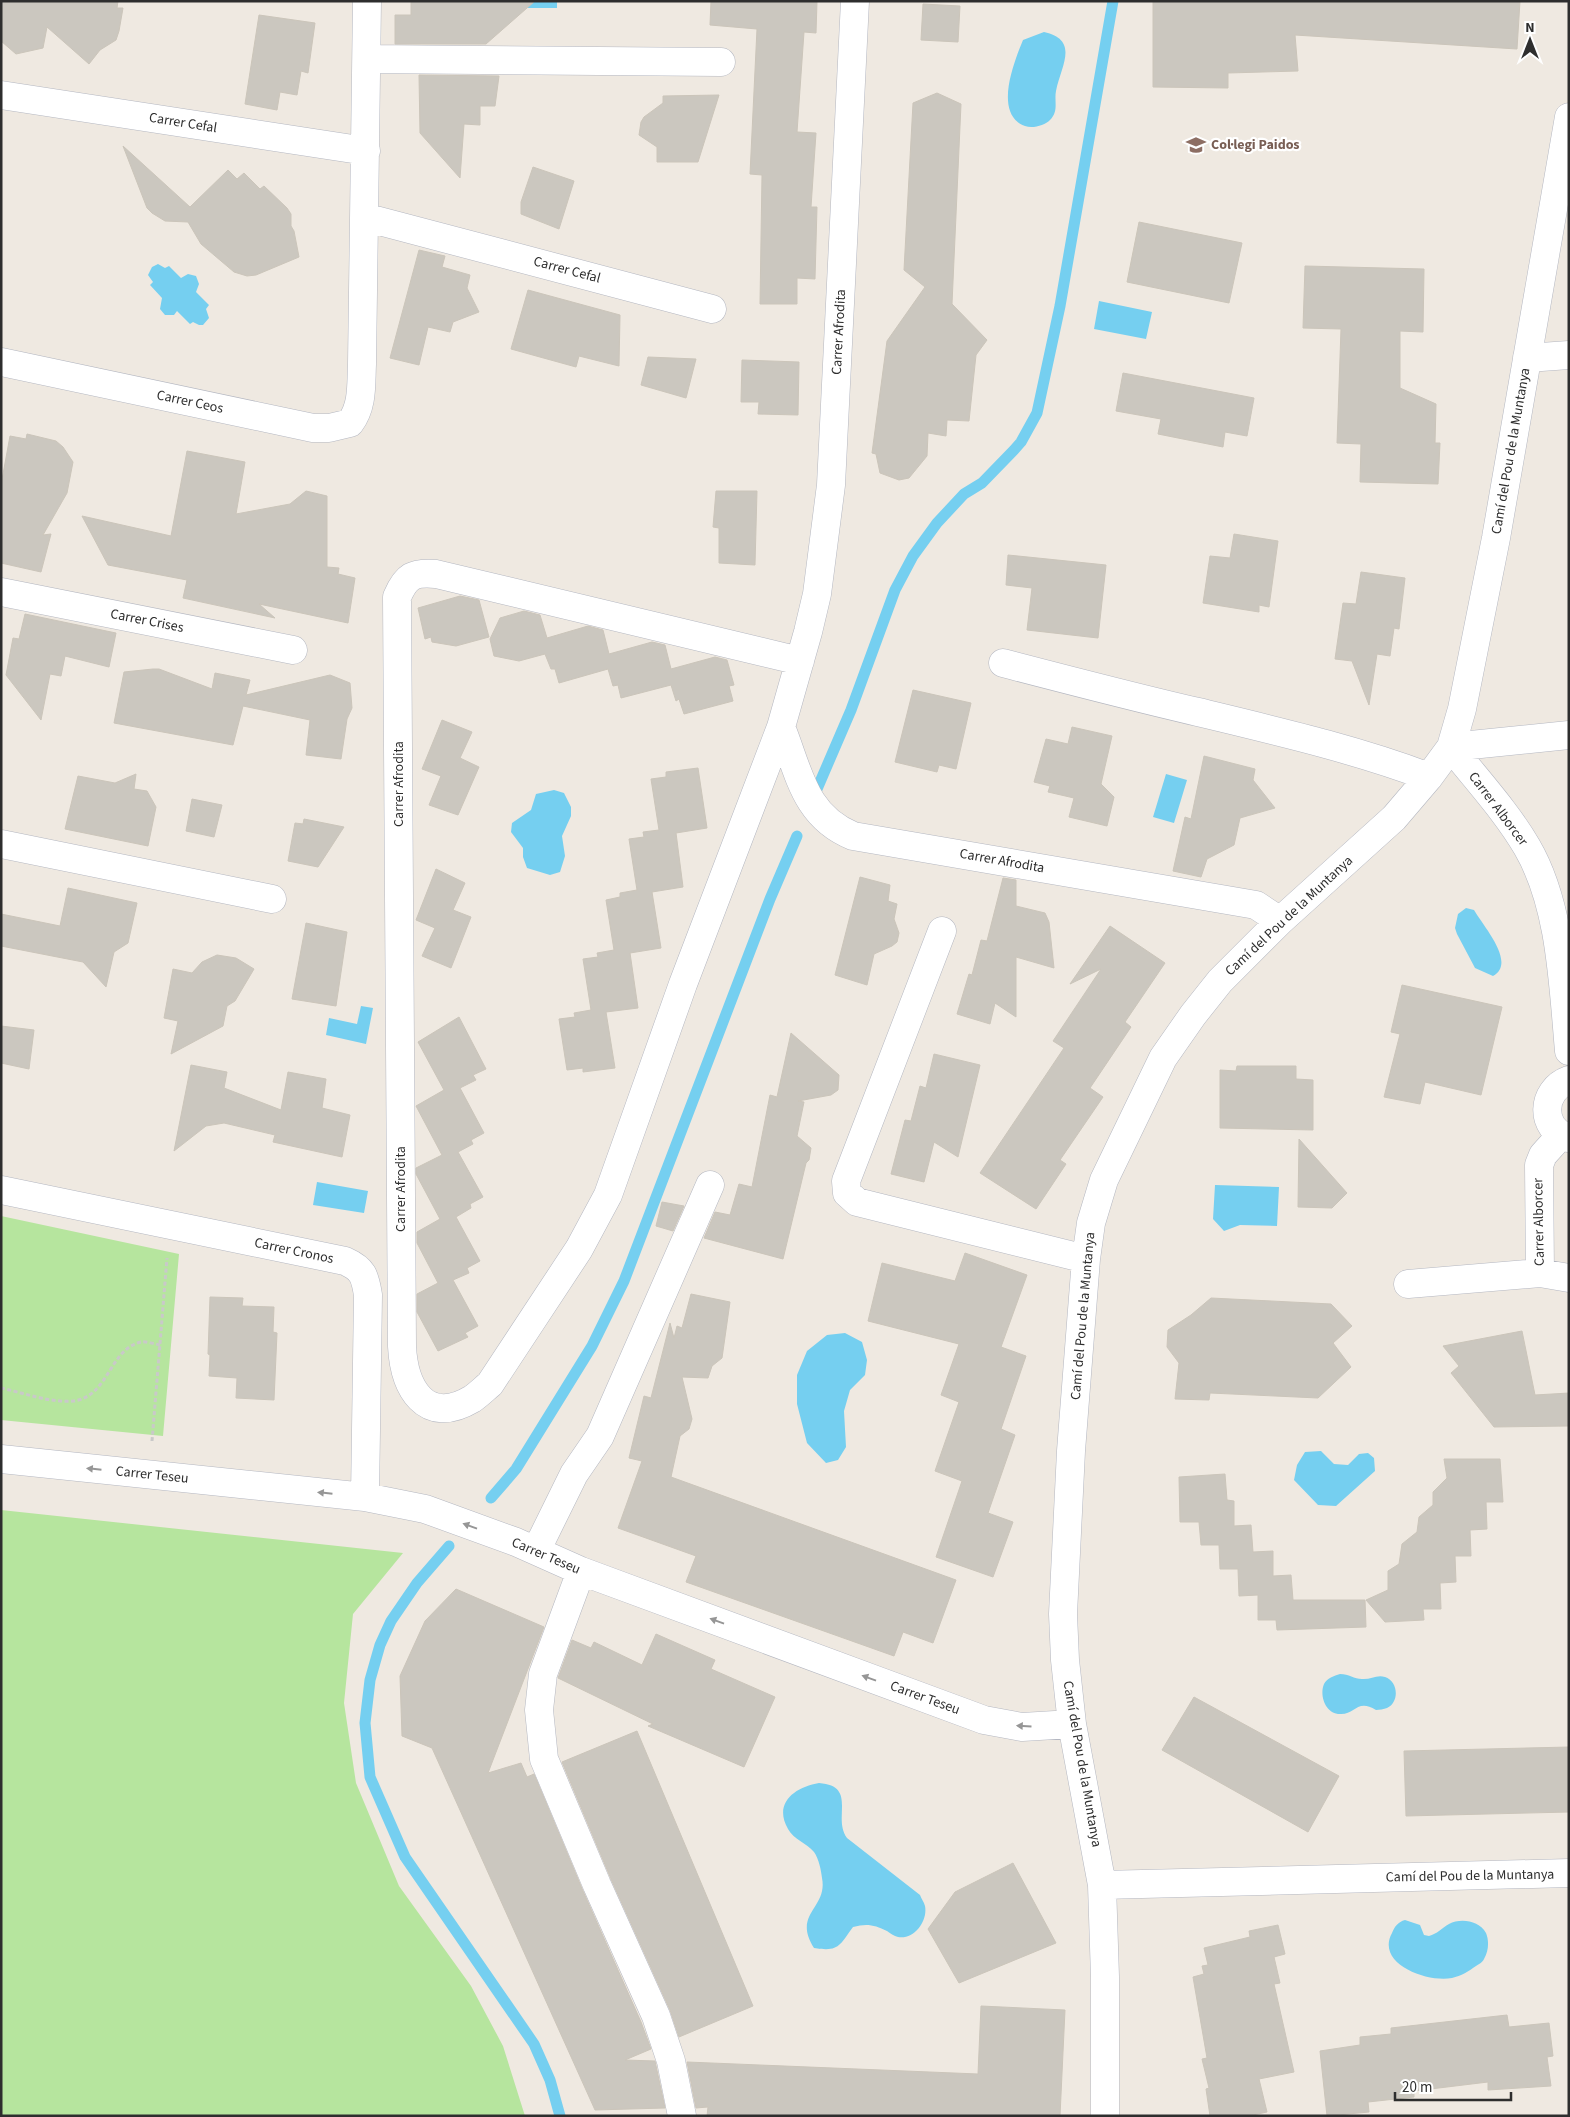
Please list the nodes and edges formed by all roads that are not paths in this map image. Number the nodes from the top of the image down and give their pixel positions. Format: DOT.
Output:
graph roads {
  1 [pos="367,1"];
  2 [pos="855,1"];
  3 [pos="367,58"];
  4 [pos="721,62"];
  5 [pos="1,95"];
  6 [pos="1569,117"];
  7 [pos="366,151"];
  8 [pos="364,216"];
  9 [pos="712,309"];
  10 [pos="1569,355"];
  11 [pos="1527,358"];
  12 [pos="1,362"];
  13 [pos="1,592"];
  14 [pos="293,650"];
  15 [pos="800,661"];
  16 [pos="1003,663"];
  17 [pos="781,726"];
  18 [pos="1569,734"];
  19 [pos="1451,746"];
  20 [pos="1429,778"];
  21 [pos="1,844"];
  22 [pos="272,899"];
  23 [pos="1280,921"];
  24 [pos="942,931"];
  25 [pos="1569,1051"];
  26 [pos="1569,1080"];
  27 [pos="1565,1137"];
  28 [pos="710,1185"];
  29 [pos="1,1190"];
  30 [pos="1086,1259"];
  31 [pos="1540,1273"];
  32 [pos="1569,1278"];
  33 [pos="1408,1284"];
  34 [pos="1,1459"];
  35 [pos="365,1497"];
  36 [pos="526,1546"];
  37 [pos="581,1571"];
  38 [pos="1072,1724"];
  39 [pos="1569,1873"];
  40 [pos="1102,1885"];
  41 [pos="682,2116"];
  42 [pos="1105,2116"];
  1 -- 3 [label="street"];
  2 -- 15 [label="street, Carrer Afrodita"];
  3 -- 4 [label="street"];
  3 -- 7 [label="street"];
  5 -- 7 [label="street, Carrer Cefal"];
  6 -- 11 [label="street, Camí del Pou de la Muntanya"];
  7 -- 8 [label="street"];
  8 -- 9 [label="street, Carrer Cefal"];
  8 -- 12 [label="street, Carrer Ceos"];
  10 -- 11 [label="street"];
  11 -- 19 [label="street, Camí del Pou de la Muntanya"];
  13 -- 14 [label="street, Carrer Crises"];
  15 -- 17 [label="street, Carrer Afrodita"];
  15 -- 17 [label="street, Carrer Afrodita"];
  16 -- 20 [label="street"];
  17 -- 23 [label="street, Carrer Afrodita"];
  18 -- 19 [label="street"];
  19 -- 20 [label="street, Camí del Pou de la Muntanya"];
  19 -- 25 [label="street, Carrer Alborcer"];
  20 -- 23 [label="street, Camí del Pou de la Muntanya"];
  21 -- 22 [label="street"];
  23 -- 30 [label="street, Camí del Pou de la Muntanya"];
  24 -- 30 [label="street"];
  26 -- 27 [label="street"];
  27 -- 31 [label="street, Carrer Alborcer"];
  28 -- 36 [label="street"];
  29 -- 35 [label="street, Carrer Cronos"];
  30 -- 38 [label="street, Camí del Pou de la Muntanya"];
  31 -- 32 [label="street"];
  31 -- 33 [label="street, Carrer Alborcer"];
  35 -- 34 [label="street, Carrer Teseu, one-way"];
  36 -- 35 [label="street, Carrer Teseu, one-way"];
  36 -- 37 [label="street, Carrer Teseu"];
  38 -- 37 [label="street, Carrer Teseu, one-way"];
  37 -- 41 [label="street"];
  38 -- 40 [label="street, Camí del Pou de la Muntanya"];
  39 -- 40 [label="street, Camí del Pou de la Muntanya"];
  40 -- 42 [label="street, Camí del Pou de la Muntanya"];
}
